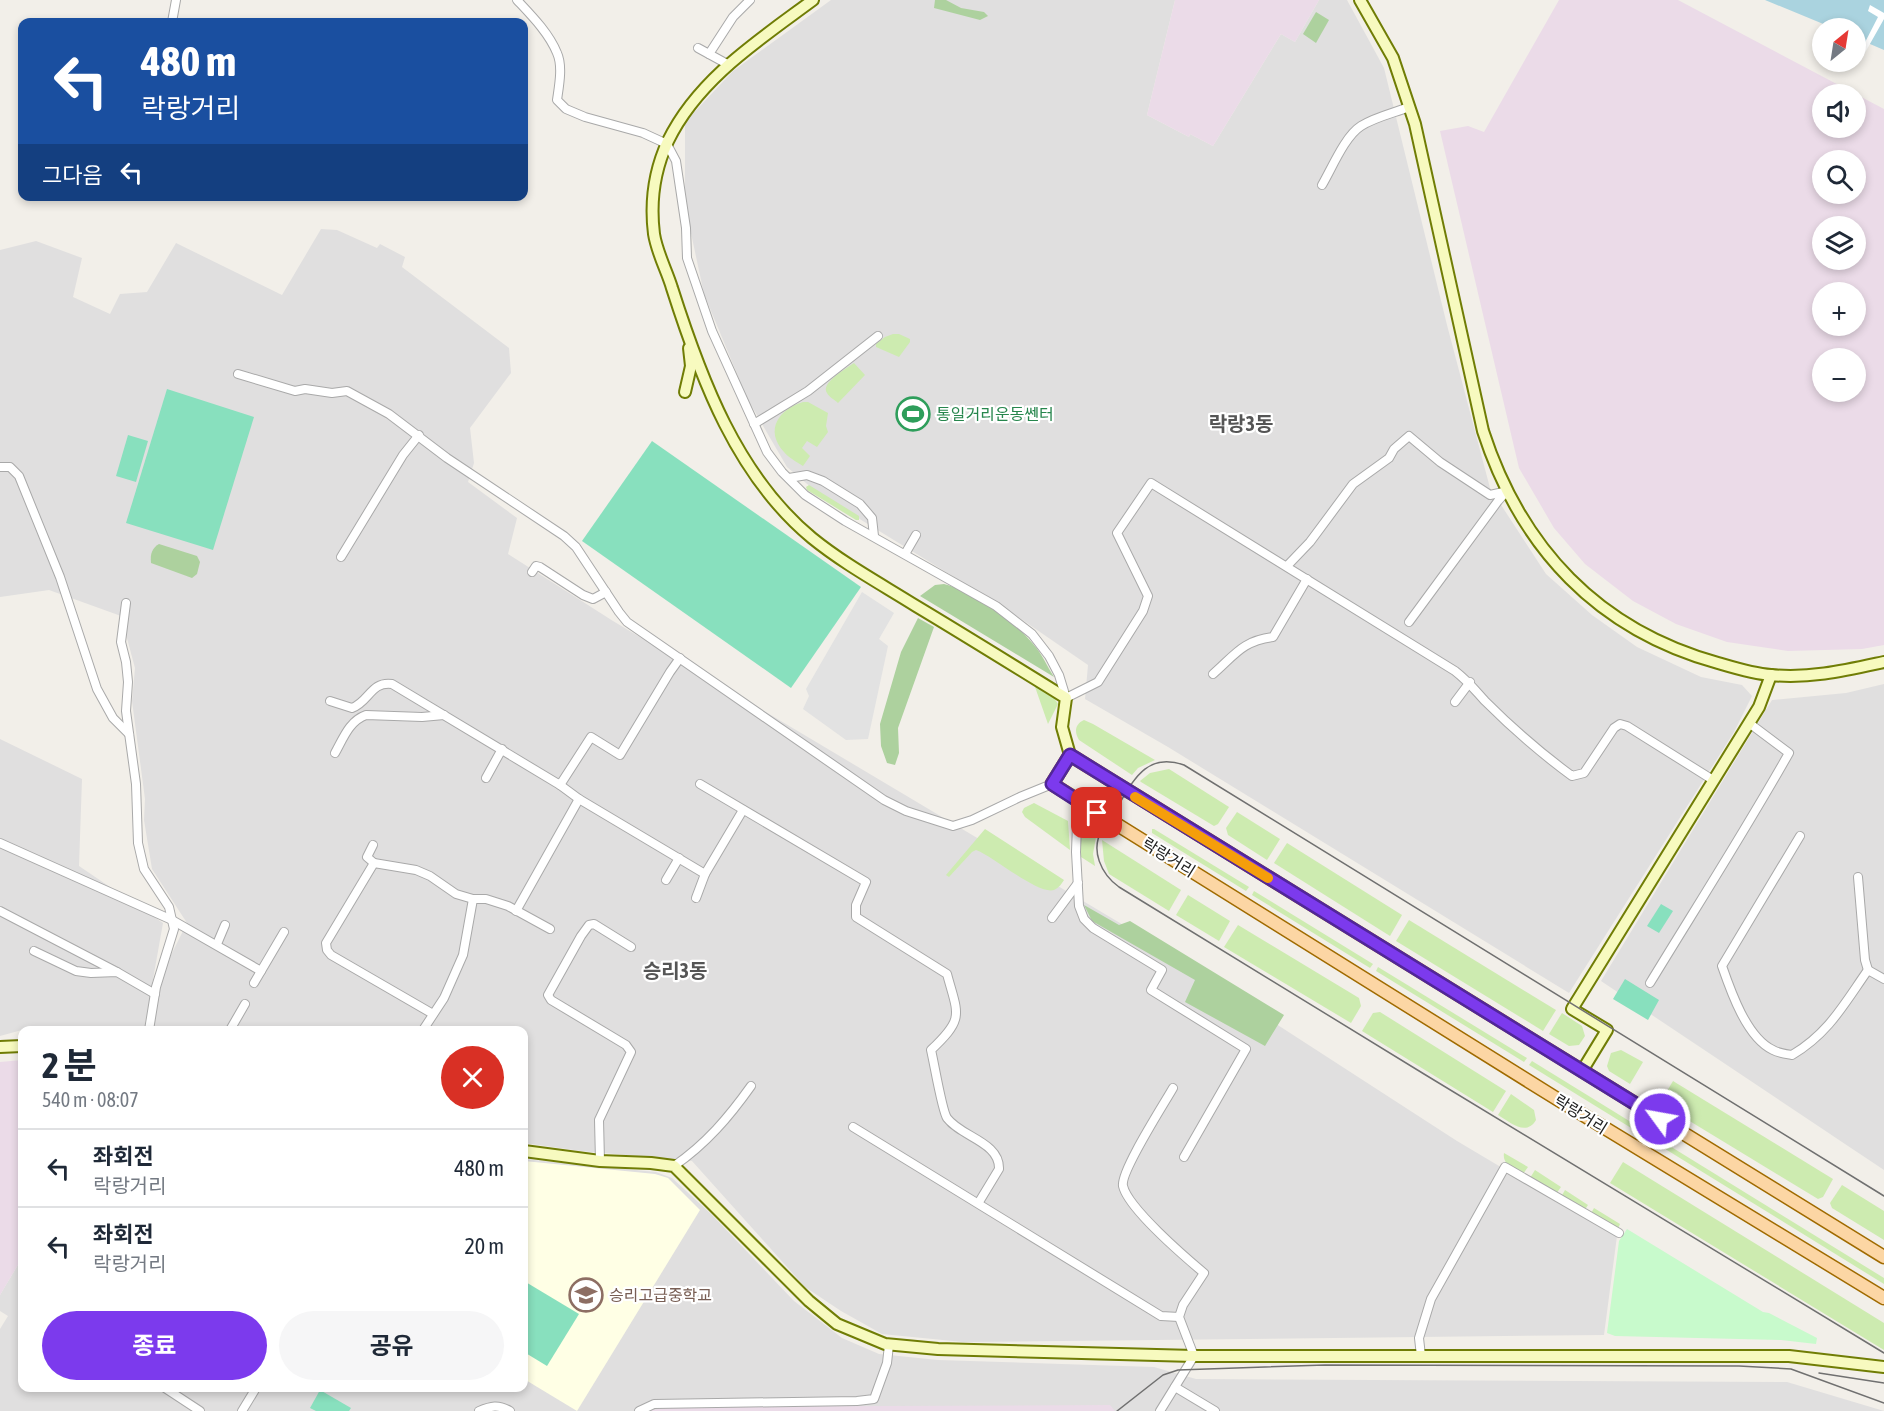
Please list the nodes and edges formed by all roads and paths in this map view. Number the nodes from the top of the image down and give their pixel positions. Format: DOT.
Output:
graph roads {
  1 [pos="176,0"];
  2 [pos="517,0"];
  3 [pos="750,0"];
  4 [pos="813,0"];
  5 [pos="1360,0"];
  6 [pos="173,18"];
  7 [pos="698,48"];
  8 [pos="709,54"];
  9 [pos="729,65"];
  10 [pos="1410,107"];
  11 [pos="667,144"];
  12 [pos="1322,184"];
  13 [pos="686,330"];
  14 [pos="878,336"];
  15 [pos="238,374"];
  16 [pos="685,392"];
  17 [pos="754,424"];
  18 [pos="419,435"];
  19 [pos="0,467"];
  20 [pos="789,478"];
  21 [pos="1508,491"];
  22 [pos="916,535"];
  23 [pos="874,536"];
  24 [pos="905,554"];
  25 [pos="341,557"];
  26 [pos="1287,567"];
  27 [pos="532,572"];
  28 [pos="1307,579"];
  29 [pos="606,592"];
  30 [pos="126,603"];
  31 [pos="1408,622"];
  32 [pos="681,658"];
  33 [pos="1884,662"];
  34 [pos="1213,674"];
  35 [pos="1771,675"];
  36 [pos="1470,682"];
  37 [pos="1066,698"];
  38 [pos="330,701"];
  39 [pos="1455,702"];
  40 [pos="444,715"];
  41 [pos="1749,723"];
  42 [pos="129,734"];
  43 [pos="502,749"];
  44 [pos="335,753"];
  45 [pos="1070,755"];
  46 [pos="486,778"];
  47 [pos="1713,780"];
  48 [pos="700,784"];
  49 [pos="1052,784"];
  50 [pos="560,785"];
  51 [pos="579,799"];
  52 [pos="1085,805"];
  53 [pos="743,810"];
  54 [pos="1800,836"];
  55 [pos="0,843"];
  56 [pos="373,845"];
  57 [pos="679,858"];
  58 [pos="374,863"];
  59 [pos="705,874"];
  60 [pos="1858,877"];
  61 [pos="666,880"];
  62 [pos="1078,883"];
  63 [pos="696,898"];
  64 [pos="473,899"];
  65 [pos="0,911"];
  66 [pos="516,911"];
  67 [pos="1052,918"];
  68 [pos="172,920"];
  69 [pos="225,925"];
  70 [pos="550,928"];
  71 [pos="284,932"];
  72 [pos="217,944"];
  73 [pos="631,947"];
  74 [pos="34,951"];
  75 [pos="1868,970"];
  76 [pos="261,971"];
  77 [pos="117,972"];
  78 [pos="1884,980"];
  79 [pos="254,983"];
  80 [pos="1650,983"];
  81 [pos="155,994"];
  82 [pos="245,1004"];
  83 [pos="434,1014"];
  84 [pos="150,1026"];
  85 [pos="232,1026"];
  86 [pos="426,1026"];
  87 [pos="18,1046"];
  88 [pos="0,1047"];
  89 [pos="1582,1071"];
  90 [pos="751,1086"];
  91 [pos="1173,1088"];
  92 [pos="854,1127"];
  93 [pos="528,1152"];
  94 [pos="1184,1157"];
  95 [pos="600,1161"];
  96 [pos="674,1166"];
  97 [pos="979,1202"];
  98 [pos="1619,1233"];
  99 [pos="1884,1257"];
  100 [pos="1884,1298"];
  101 [pos="1179,1317"];
  102 [pos="889,1345"];
  103 [pos="1194,1356"];
  104 [pos="1421,1356"];
  105 [pos="1884,1367"];
  106 [pos="1175,1387"];
  107 [pos="171,1392"];
  108 [pos="254,1392"];
  109 [pos="200,1411"];
  110 [pos="242,1411"];
  111 [pos="479,1411"];
  112 [pos="510,1411"];
  113 [pos="639,1411"];
  114 [pos="1160,1411"];
  115 [pos="1215,1411"];
  1 -- 6 [label="street"];
  2 -- 11 [label="street"];
  3 -- 8 [label="street"];
  4 -- 9 [label="main road"];
  5 -- 10 [label="main road"];
  7 -- 8 [label="street"];
  8 -- 9 [label="street"];
  9 -- 11 [label="main road"];
  10 -- 12 [label="street"];
  10 -- 21 [label="main road"];
  11 -- 13 [label="main road"];
  11 -- 17 [label="street"];
  13 -- 16 [label="main road"];
  13 -- 37 [label="main road"];
  14 -- 17 [label="street"];
  15 -- 18 [label="street"];
  17 -- 20 [label="street"];
  18 -- 25 [label="street"];
  18 -- 29 [label="street"];
  19 -- 42 [label="street"];
  20 -- 23 [label="street"];
  20 -- 23 [label="street"];
  21 -- 26 [label="street"];
  21 -- 31 [label="street"];
  21 -- 35 [label="main road"];
  22 -- 24 [label="street"];
  23 -- 24 [label="street"];
  24 -- 37 [label="street"];
  26 -- 28 [label="street"];
  26 -- 37 [label="street"];
  27 -- 29 [label="street"];
  28 -- 34 [label="street"];
  28 -- 36 [label="street"];
  29 -- 32 [label="street"];
  30 -- 42 [label="street"];
  32 -- 49 [label="street"];
  32 -- 50 [label="street"];
  33 -- 35 [label="main road"];
  35 -- 41 [label="main road"];
  36 -- 39 [label="street"];
  36 -- 47 [label="street"];
  37 -- 45 [label="main road"];
  38 -- 40 [label="street"];
  40 -- 43 [label="street"];
  40 -- 44 [label="street"];
  41 -- 47 [label="main road"];
  41 -- 80 [label="street"];
  42 -- 68 [label="street"];
  43 -- 46 [label="street"];
  43 -- 50 [label="street"];
  45 -- 49 [label="main road"];
  45 -- 89 [label="main road, 락랑거리"];
  47 -- 89 [label="main road"];
  48 -- 53 [label="street"];
  49 -- 52 [label="main road, 락랑거리"];
  50 -- 51 [label="street"];
  51 -- 57 [label="street"];
  51 -- 66 [label="street"];
  52 -- 62 [label="street"];
  52 -- 100 [label="main road, 락랑거리"];
  53 -- 59 [label="street"];
  53 -- 97 [label="street"];
  54 -- 75 [label="street"];
  55 -- 68 [label="street"];
  56 -- 58 [label="street"];
  57 -- 59 [label="street"];
  57 -- 61 [label="street"];
  58 -- 64 [label="street"];
  58 -- 83 [label="street"];
  59 -- 63 [label="street"];
  60 -- 75 [label="street"];
  62 -- 67 [label="street"];
  62 -- 94 [label="street"];
  64 -- 66 [label="street"];
  64 -- 83 [label="street"];
  65 -- 77 [label="street"];
  66 -- 70 [label="street"];
  68 -- 72 [label="street"];
  68 -- 81 [label="street"];
  69 -- 72 [label="street"];
  71 -- 76 [label="street"];
  72 -- 76 [label="street"];
  73 -- 95 [label="street"];
  74 -- 77 [label="street"];
  75 -- 78 [label="street"];
  76 -- 79 [label="street"];
  77 -- 81 [label="street"];
  81 -- 84 [label="street"];
  82 -- 85 [label="street"];
  83 -- 86 [label="street"];
  87 -- 88 [label="main road"];
  89 -- 99 [label="main road, 락랑거리"];
  90 -- 96 [label="street"];
  91 -- 101 [label="street"];
  92 -- 97 [label="street"];
  93 -- 95 [label="main road"];
  95 -- 96 [label="main road"];
  96 -- 102 [label="main road"];
  97 -- 101 [label="street"];
  98 -- 104 [label="street"];
  101 -- 103 [label="street"];
  102 -- 103 [label="main road"];
  102 -- 113 [label="street"];
  103 -- 104 [label="main road"];
  103 -- 106 [label="street"];
  104 -- 105 [label="main road"];
  106 -- 114 [label="street"];
  106 -- 115 [label="street"];
  107 -- 109 [label="street"];
  108 -- 110 [label="street"];
  111 -- 112 [label="street"];
}
